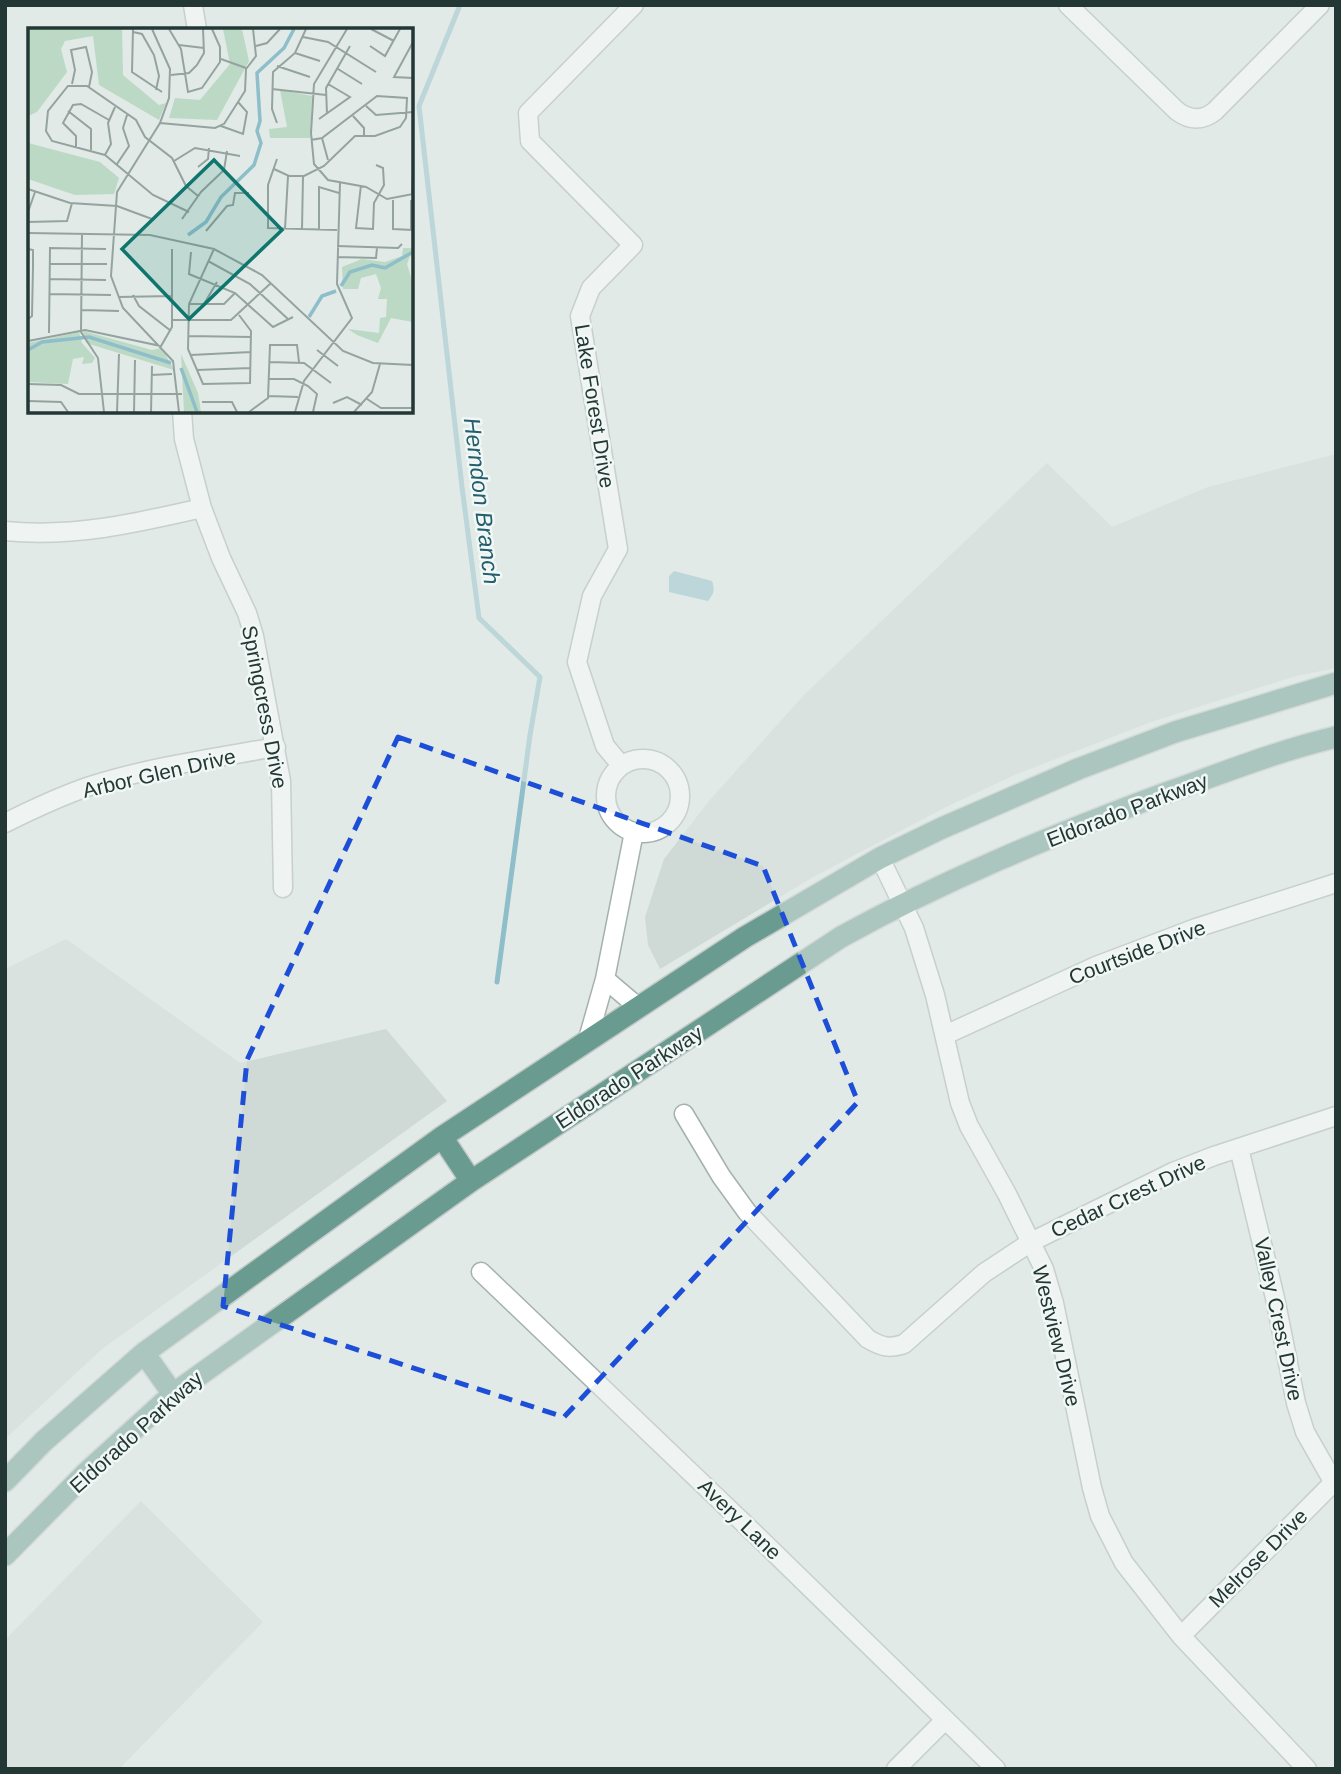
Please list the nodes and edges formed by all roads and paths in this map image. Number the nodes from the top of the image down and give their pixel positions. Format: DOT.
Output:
graph roads {
  1 [pos="193,5"];
  2 [pos="634,5"];
  3 [pos="1068,5"];
  4 [pos="1320,5"];
  5 [pos="197,28"];
  6 [pos="182,413"];
  7 [pos="202,508"];
  8 [pos="5,531"];
  9 [pos="1336,683"];
  10 [pos="1336,729"];
  11 [pos="1336,737"];
  12 [pos="276,747"];
  13 [pos="1271,757"];
  14 [pos="621,765"];
  15 [pos="5,823"];
  16 [pos="634,832"];
  17 [pos="880,858"];
  18 [pos="1336,883"];
  19 [pos="283,888"];
  20 [pos="902,903"];
  21 [pos="605,979"];
  22 [pos="638,1007"];
  23 [pos="945,1035"];
  24 [pos="588,1039"];
  25 [pos="684,1114"];
  26 [pos="1336,1116"];
  27 [pos="442,1137"];
  28 [pos="1239,1148"];
  29 [pos="471,1181"];
  30 [pos="1031,1242"];
  31 [pos="481,1272"];
  32 [pos="144,1353"];
  33 [pos="173,1394"];
  34 [pos="5,1481"];
  35 [pos="1335,1482"];
  36 [pos="5,1555"];
  37 [pos="1181,1636"];
  38 [pos="945,1720"];
  39 [pos="897,1769"];
  40 [pos="996,1769"];
  41 [pos="1307,1769"];
  1 -- 5 [label="street"];
  2 -- 14 [label="street, Lake Forest Drive"];
  3 -- 4 [label="street"];
  6 -- 7 [label="street, Springcress Drive"];
  7 -- 8 [label="street"];
  7 -- 12 [label="street, Springcress Drive"];
  9 -- 17 [label="main road"];
  10 -- 13 [label="main road"];
  11 -- 13 [label="main road, Eldorado Parkway"];
  12 -- 15 [label="street, Arbor Glen Drive"];
  12 -- 19 [label="street, Springcress Drive"];
  13 -- 20 [label="main road, Eldorado Parkway"];
  14 -- 16 [label="street"];
  14 -- 16 [label="street"];
  16 -- 21 [label="street"];
  17 -- 20 [label="street, Westview Drive"];
  17 -- 22 [label="main road"];
  18 -- 23 [label="street, Courtside Drive"];
  20 -- 23 [label="street, Westview Drive"];
  20 -- 29 [label="main road, Eldorado Parkway"];
  21 -- 22 [label="street"];
  21 -- 24 [label="street"];
  22 -- 24 [label="main road"];
  23 -- 30 [label="street, Westview Drive"];
  24 -- 27 [label="main road"];
  25 -- 30 [label="street, Cedar Crest Drive"];
  26 -- 28 [label="street, Cedar Crest Drive"];
  27 -- 29 [label="main road"];
  27 -- 32 [label="main road"];
  28 -- 30 [label="street, Cedar Crest Drive"];
  28 -- 35 [label="street, Valley Crest Drive"];
  29 -- 33 [label="main road, Eldorado Parkway"];
  30 -- 37 [label="street, Westview Drive"];
  31 -- 38 [label="street, Avery Lane"];
  32 -- 33 [label="main road"];
  32 -- 34 [label="main road"];
  33 -- 36 [label="main road, Eldorado Parkway"];
  35 -- 37 [label="street, Melrose Drive"];
  37 -- 41 [label="street, Westview Drive"];
  38 -- 39 [label="street"];
  38 -- 40 [label="street, Avery Lane"];
}
